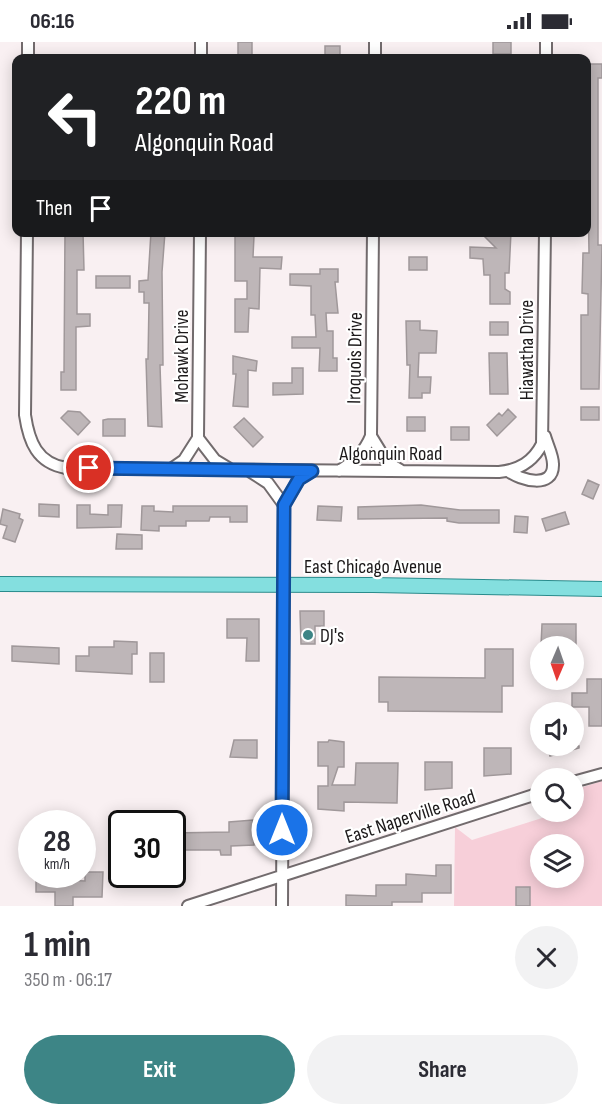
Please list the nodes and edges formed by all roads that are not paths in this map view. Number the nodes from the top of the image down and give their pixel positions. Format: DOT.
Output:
graph roads {
  1 [pos="27,237"];
  2 [pos="200,237"];
  3 [pos="373,237"];
  4 [pos="545,237"];
  5 [pos="544,433"];
  6 [pos="371,436"];
  7 [pos="198,438"];
  8 [pos="528,462"];
  9 [pos="171,469"];
  10 [pos="233,470"];
  11 [pos="250,471"];
  12 [pos="312,471"];
  13 [pos="339,471"];
  14 [pos="402,471"];
  15 [pos="508,471"];
  16 [pos="284,505"];
  17 [pos="0,584"];
  18 [pos="283,585"];
  19 [pos="602,590"];
  20 [pos="602,774"];
  21 [pos="584,779"];
  22 [pos="530,796"];
  23 [pos="282,876"];
  24 [pos="188,906"];
  25 [pos="282,906"];
  1 -- 9 [label="street, Algonquin Road"];
  2 -- 7 [label="street, Mohawk Drive"];
  3 -- 6 [label="street, Iroquois Drive"];
  4 -- 5 [label="street, Hiawatha Drive"];
  5 -- 8 [label="street, Hiawatha Drive"];
  5 -- 15 [label="street"];
  6 -- 13 [label="street"];
  6 -- 14 [label="street"];
  7 -- 9 [label="street"];
  7 -- 10 [label="street"];
  8 -- 15 [label="street, Algonquin Road"];
  9 -- 10 [label="street, Algonquin Road"];
  10 -- 11 [label="street, Algonquin Road"];
  11 -- 12 [label="street, Algonquin Road"];
  11 -- 16 [label="street"];
  12 -- 13 [label="street, Algonquin Road"];
  12 -- 16 [label="street"];
  13 -- 14 [label="street, Algonquin Road"];
  14 -- 15 [label="street, Algonquin Road"];
  16 -- 18 [label="street"];
  17 -- 18 [label="main road, East Chicago Avenue"];
  18 -- 19 [label="main road, East Chicago Avenue"];
  18 -- 23 [label="street"];
  20 -- 21 [label="street"];
  22 -- 23 [label="street, East Naperville Road"];
  23 -- 24 [label="street, East Naperville Road"];
  23 -- 25 [label="street"];
}
